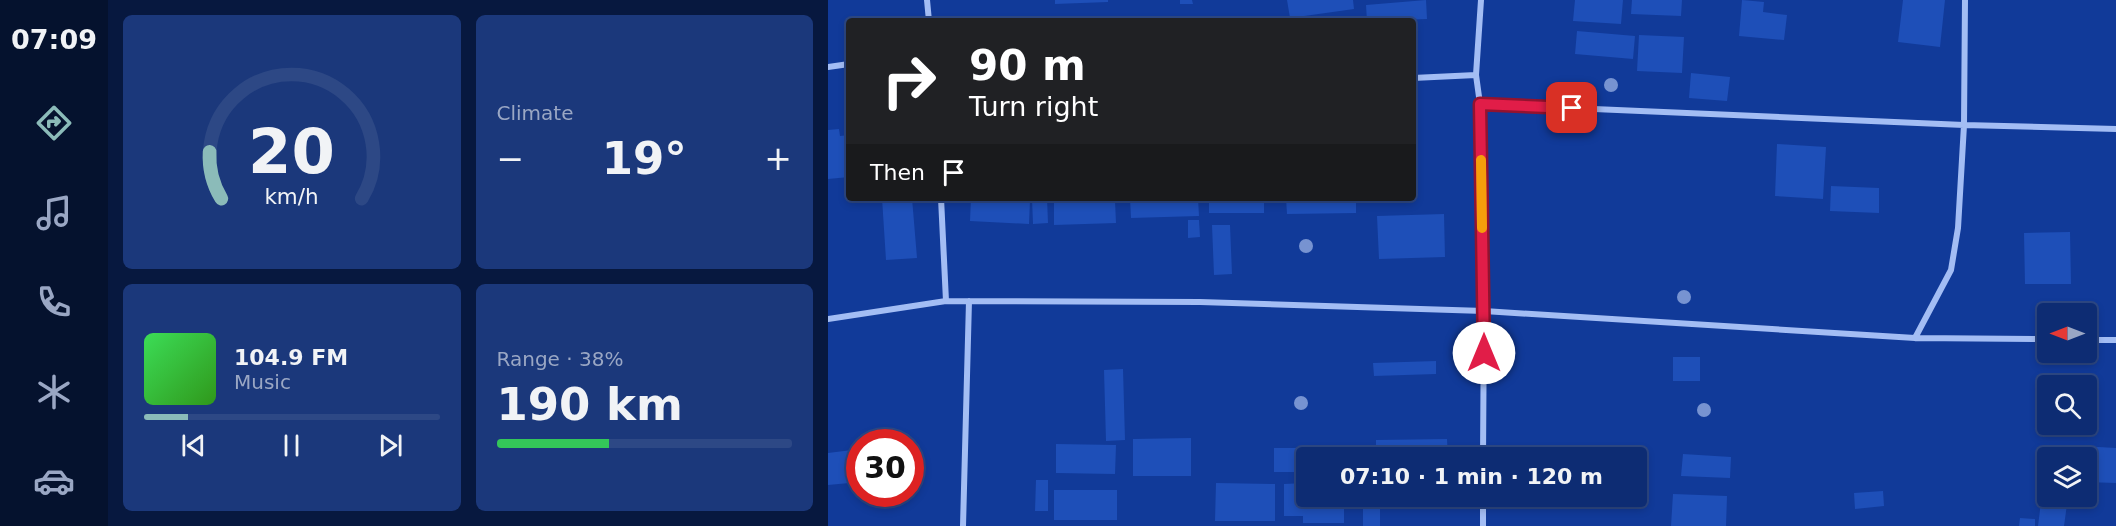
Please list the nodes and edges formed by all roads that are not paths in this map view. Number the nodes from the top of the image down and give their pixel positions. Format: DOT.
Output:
graph roads {
  1 [pos="927,0"];
  2 [pos="1481,0"];
  3 [pos="1965,0"];
  4 [pos="929,18"];
  5 [pos="846,64"];
  6 [pos="828,67"];
  7 [pos="1476,75"];
  8 [pos="1416,78"];
  9 [pos="1480,104"];
  10 [pos="1964,125"];
  11 [pos="2116,129"];
  12 [pos="941,201"];
  13 [pos="946,302"];
  14 [pos="969,302"];
  15 [pos="1484,312"];
  16 [pos="828,319"];
  17 [pos="1915,338"];
  18 [pos="2037,339"];
  19 [pos="2097,340"];
  20 [pos="2116,340"];
  21 [pos="1484,447"];
  22 [pos="1483,507"];
  23 [pos="963,526"];
  24 [pos="1483,526"];
  1 -- 4 [label="street"];
  2 -- 7 [label="street"];
  3 -- 10 [label="street"];
  5 -- 6 [label="street"];
  7 -- 8 [label="street"];
  7 -- 9 [label="street"];
  9 -- 10 [label="street"];
  9 -- 15 [label="street"];
  10 -- 11 [label="street"];
  10 -- 17 [label="street"];
  12 -- 13 [label="street"];
  13 -- 14 [label="street"];
  13 -- 16 [label="street"];
  14 -- 15 [label="street"];
  14 -- 23 [label="street"];
  15 -- 17 [label="street"];
  15 -- 21 [label="street"];
  17 -- 18 [label="street"];
  19 -- 20 [label="street"];
  22 -- 24 [label="street"];
}
